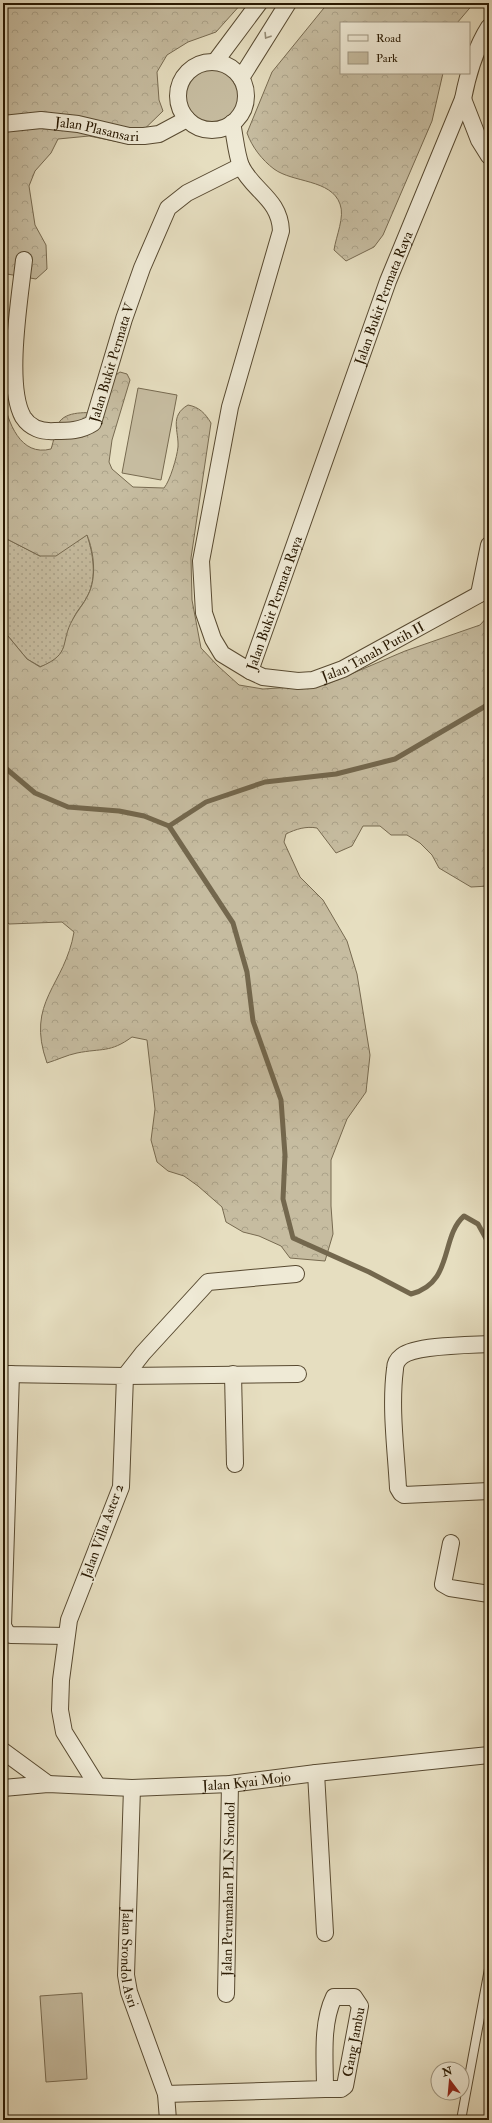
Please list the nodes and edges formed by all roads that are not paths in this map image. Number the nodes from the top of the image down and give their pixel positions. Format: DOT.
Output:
graph roads {
  1 [pos="259,3"];
  2 [pos="288,3"];
  3 [pos="489,27"];
  4 [pos="215,62"];
  5 [pos="470,73"];
  6 [pos="470,74"];
  7 [pos="241,78"];
  8 [pos="463,99"];
  9 [pos="187,119"];
  10 [pos="232,123"];
  11 [pos="3,124"];
  12 [pos="489,156"];
  13 [pos="241,166"];
  14 [pos="24,260"];
  15 [pos="489,545"];
  16 [pos="484,591"];
  17 [pos="250,671"];
  18 [pos="296,1274"];
  19 [pos="489,1344"];
  20 [pos="7,1374"];
  21 [pos="233,1374"];
  22 [pos="298,1374"];
  23 [pos="125,1376"];
  24 [pos="235,1464"];
  25 [pos="489,1491"];
  26 [pos="451,1543"];
  27 [pos="489,1594"];
  28 [pos="66,1636"];
  29 [pos="3,1751"];
  30 [pos="489,1755"];
  31 [pos="316,1773"];
  32 [pos="48,1784"];
  33 [pos="230,1784"];
  34 [pos="98,1785"];
  35 [pos="3,1788"];
  36 [pos="132,1788"];
  37 [pos="325,1934"];
  38 [pos="489,1969"];
  39 [pos="226,1994"];
  40 [pos="325,2089"];
  41 [pos="166,2094"];
  42 [pos="168,2120"];
  43 [pos="461,2120"];
  1 -- 4 [label="street"];
  2 -- 7 [label="street, one-way"];
  3 -- 5 [label="street, Jalan Bukit Permata Raya"];
  4 -- 7 [label="street"];
  4 -- 9 [label="street"];
  6 -- 8 [label="street, Jalan Bukit Permata Raya"];
  7 -- 10 [label="street"];
  8 -- 12 [label="street"];
  8 -- 17 [label="street, Jalan Bukit Permata Raya"];
  9 -- 10 [label="street"];
  9 -- 11 [label="street, Jalan Plasansari"];
  10 -- 13 [label="street, Jalan Bukit Permata Raya"];
  13 -- 14 [label="street, Jalan Bukit Permata V"];
  13 -- 17 [label="street, Jalan Bukit Permata Raya"];
  15 -- 16 [label="street"];
  16 -- 17 [label="street, Jalan Tanah Putih II"];
  18 -- 23 [label="street"];
  19 -- 25 [label="street"];
  20 -- 23 [label="street"];
  20 -- 28 [label="street"];
  21 -- 22 [label="street"];
  21 -- 23 [label="street"];
  21 -- 24 [label="street"];
  23 -- 28 [label="street, Jalan Villa Aster 2"];
  26 -- 27 [label="street"];
  28 -- 34 [label="street, Jalan Villa Aster 2"];
  29 -- 32 [label="street"];
  30 -- 31 [label="street, Jalan Kyai Mojo"];
  31 -- 33 [label="street, Jalan Kyai Mojo"];
  31 -- 37 [label="street"];
  32 -- 34 [label="street, Jalan Kyai Mojo"];
  32 -- 35 [label="street, Jalan Kyai Mojo"];
  33 -- 36 [label="street, Jalan Kyai Mojo"];
  33 -- 39 [label="street, Jalan Perumahan PLN Srondol"];
  34 -- 36 [label="street, Jalan Kyai Mojo"];
  36 -- 41 [label="street, Jalan Srondol Asri"];
  38 -- 43 [label="lane"];
  40 -- 40 [label="street, Gang Jambu"];
  40 -- 41 [label="street, Gang Jambu"];
  41 -- 42 [label="street, Jalan Srondol Asri"];
}
